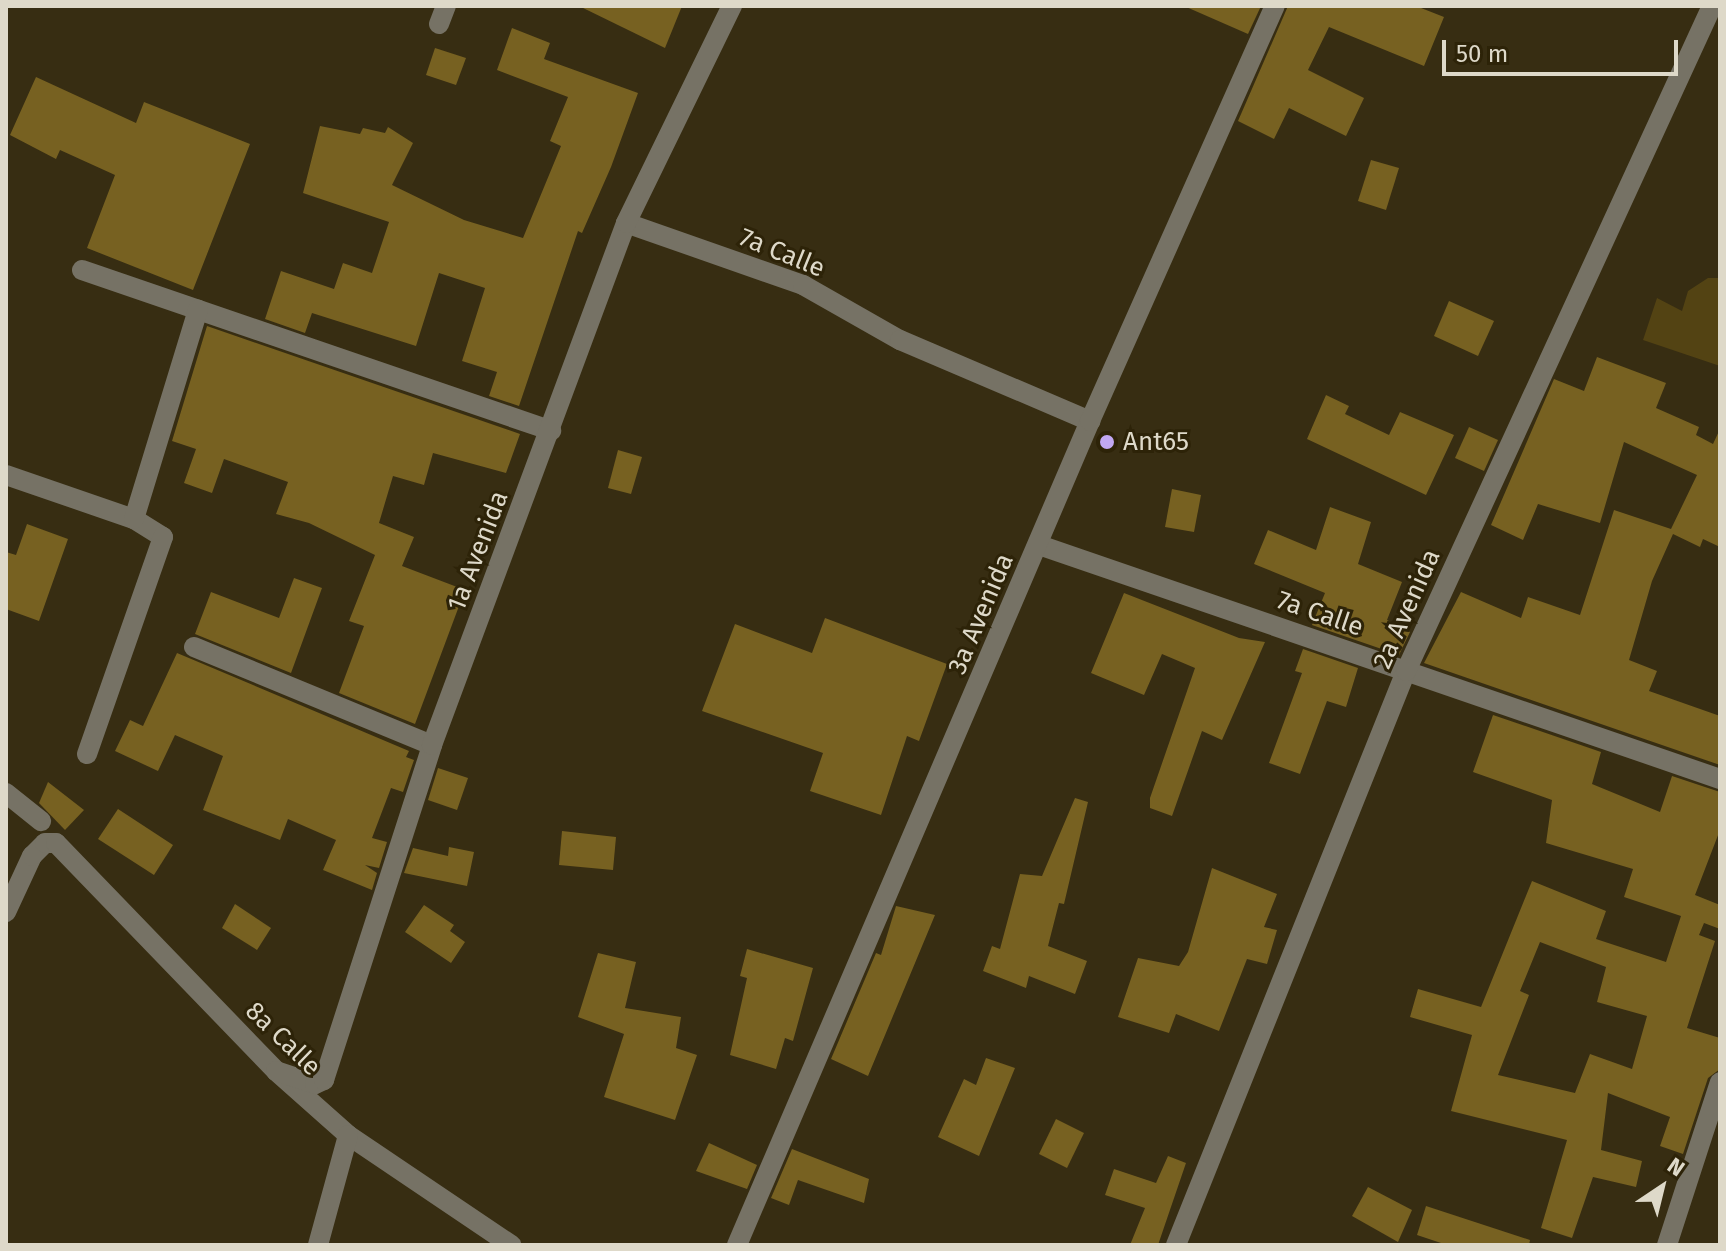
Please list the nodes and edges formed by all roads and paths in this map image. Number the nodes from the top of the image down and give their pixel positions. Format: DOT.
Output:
graph roads {
  1 [pos="732,6"];
  2 [pos="1275,6"];
  3 [pos="1712,6"];
  4 [pos="626,223"];
  5 [pos="82,270"];
  6 [pos="198,310"];
  7 [pos="1090,421"];
  8 [pos="551,431"];
  9 [pos="6,475"];
  10 [pos="134,519"];
  11 [pos="1039,545"];
  12 [pos="194,647"];
  13 [pos="1406,671"];
  14 [pos="432,745"];
  15 [pos="87,754"];
  16 [pos="1720,779"];
  17 [pos="6,793"];
  18 [pos="41,821"];
  19 [pos="6,912"];
  20 [pos="276,1071"];
  21 [pos="1720,1082"];
  22 [pos="348,1135"];
  23 [pos="318,1245"];
  24 [pos="511,1245"];
  25 [pos="737,1245"];
  26 [pos="1176,1245"];
  27 [pos="1667,1245"];
  1 -- 4 [label="street, 1a Avenida"];
  2 -- 7 [label="street, 3a Avenida"];
  3 -- 13 [label="street, 2a Avenida"];
  4 -- 7 [label="street, 7a Calle"];
  4 -- 8 [label="street, 1a Avenida"];
  5 -- 6 [label="street"];
  6 -- 8 [label="street"];
  6 -- 10 [label="street"];
  7 -- 11 [label="street, 3a Avenida"];
  8 -- 14 [label="street, 1a Avenida"];
  9 -- 10 [label="street"];
  10 -- 15 [label="street"];
  11 -- 13 [label="street, 7a Calle"];
  11 -- 25 [label="street, 3a Avenida"];
  12 -- 14 [label="street"];
  13 -- 16 [label="street, 7a Calle"];
  13 -- 26 [label="street, 2a Avenida"];
  14 -- 20 [label="street, 1a Avenida"];
  17 -- 18 [label="street"];
  19 -- 20 [label="street, 8a Calle"];
  20 -- 22 [label="street, 8a Calle"];
  21 -- 27 [label="street"];
  22 -- 23 [label="street"];
  22 -- 24 [label="street, 8a Calle"];
}
